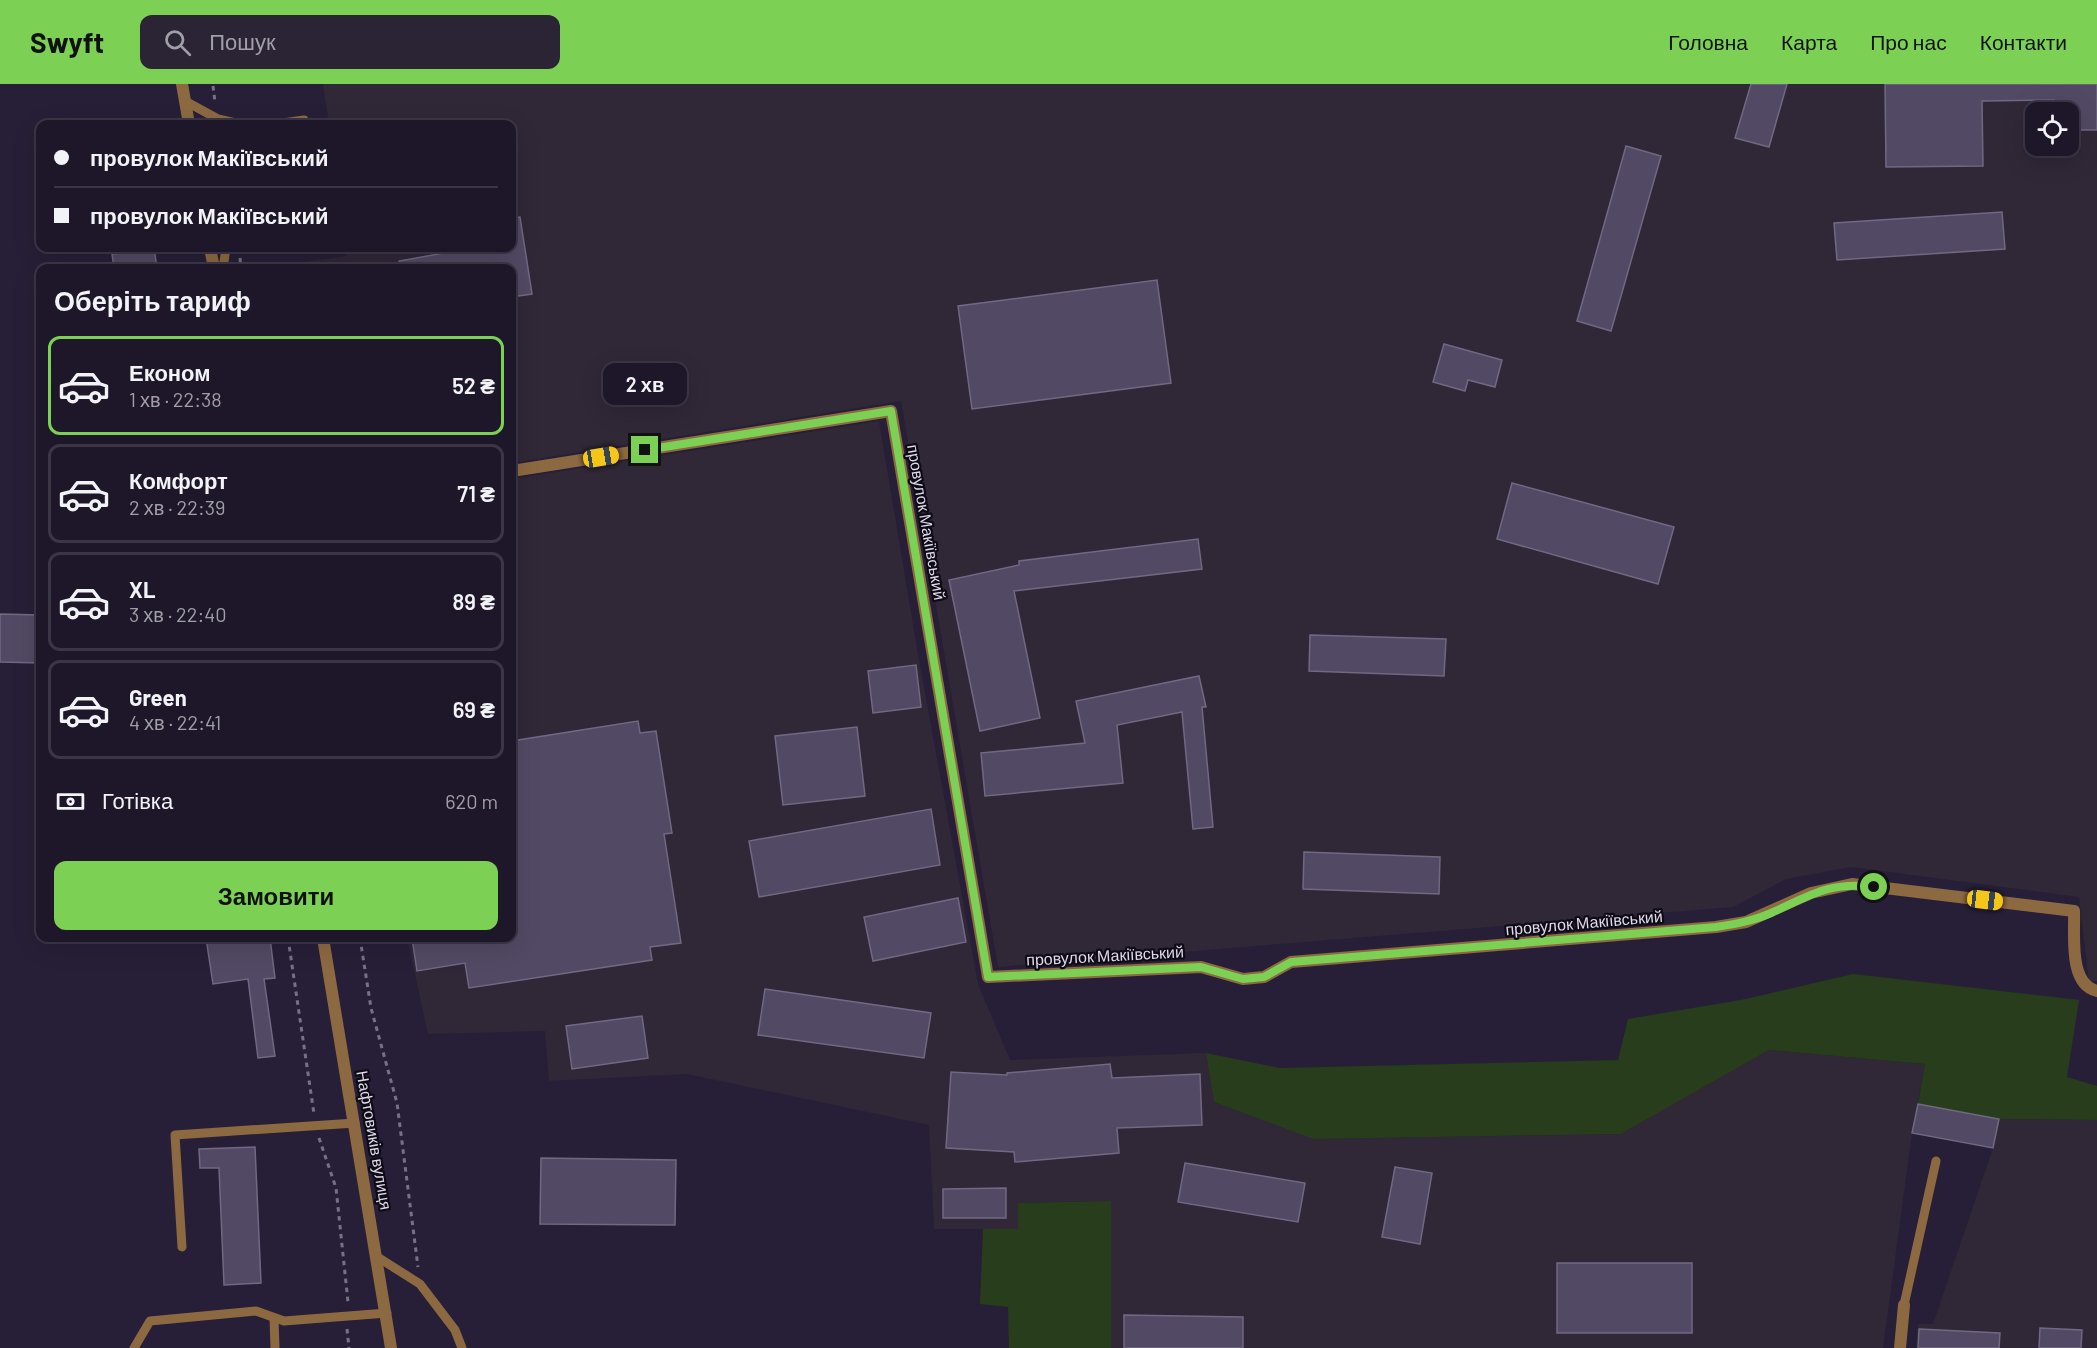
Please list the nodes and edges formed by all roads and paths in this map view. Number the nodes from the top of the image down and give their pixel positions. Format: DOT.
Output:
graph roads {
  1 [pos="182,84"];
  2 [pos="185,100"];
  3 [pos="188,120"];
  4 [pos="222,120"];
  5 [pos="516,470"];
  6 [pos="289,942"];
  7 [pos="324,942"];
  8 [pos="361,942"];
  9 [pos="2097,991"];
  10 [pos="355,1123"];
  11 [pos="316,1126"];
  12 [pos="1936,1161"];
  13 [pos="182,1247"];
  14 [pos="379,1258"];
  15 [pos="420,1284"];
  16 [pos="1904,1305"];
  17 [pos="387,1313"];
  18 [pos="346,1317"];
  19 [pos="274,1318"];
  20 [pos="134,1348"];
  21 [pos="275,1348"];
  22 [pos="349,1348"];
  23 [pos="392,1348"];
  24 [pos="462,1348"];
  25 [pos="1900,1348"];
  1 -- 2 [label="street"];
  2 -- 3 [label="street"];
  2 -- 4 [label="lane"];
  5 -- 9 [label="street, провулок Макіївський"];
  6 -- 11 [label="path"];
  7 -- 10 [label="street, Нафтовиків вулиця"];
  8 -- 15 [label="path"];
  10 -- 11 [label="lane"];
  10 -- 14 [label="street, Нафтовиків вулиця"];
  11 -- 13 [label="lane"];
  11 -- 18 [label="path"];
  12 -- 16 [label="lane"];
  14 -- 15 [label="lane"];
  14 -- 17 [label="street, Нафтовиків вулиця"];
  15 -- 24 [label="lane"];
  16 -- 25 [label="street"];
  17 -- 18 [label="lane"];
  17 -- 23 [label="street, Нафтовиків вулиця"];
  18 -- 19 [label="lane"];
  18 -- 22 [label="path"];
  19 -- 20 [label="lane"];
  19 -- 21 [label="lane"];
}
